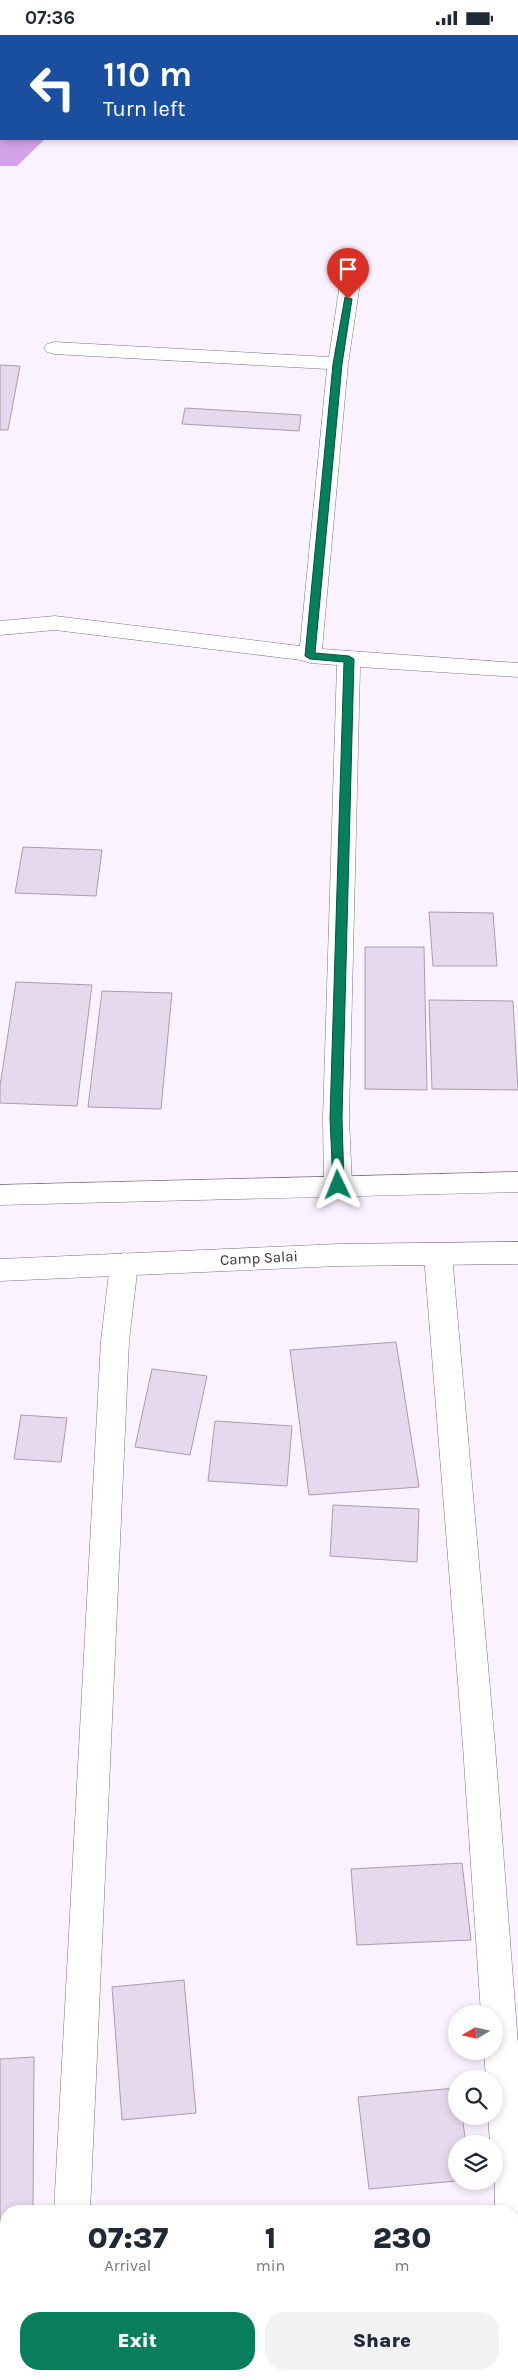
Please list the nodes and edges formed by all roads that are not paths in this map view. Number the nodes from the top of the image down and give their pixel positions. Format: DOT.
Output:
graph roads {
  1 [pos="350,283"];
  2 [pos="54,347"];
  3 [pos="338,364"];
  4 [pos="0,628"];
  5 [pos="310,656"];
  6 [pos="349,659"];
  7 [pos="518,671"];
  8 [pos="518,1182"];
  9 [pos="338,1185"];
  10 [pos="0,1195"];
  11 [pos="518,1253"];
  12 [pos="438,1255"];
  13 [pos="124,1264"];
  14 [pos="0,1270"];
  15 [pos="72,2205"];
  16 [pos="512,2205"];
  1 -- 3 [label="street"];
  2 -- 3 [label="street"];
  3 -- 5 [label="street"];
  4 -- 5 [label="street"];
  5 -- 6 [label="street"];
  6 -- 7 [label="street"];
  6 -- 9 [label="street"];
  8 -- 9 [label="street"];
  9 -- 10 [label="street"];
  11 -- 12 [label="street, Camp Salai"];
  12 -- 13 [label="street, Camp Salai"];
  12 -- 16 [label="street"];
  13 -- 14 [label="street, Camp Salai"];
  13 -- 15 [label="street"];
}
